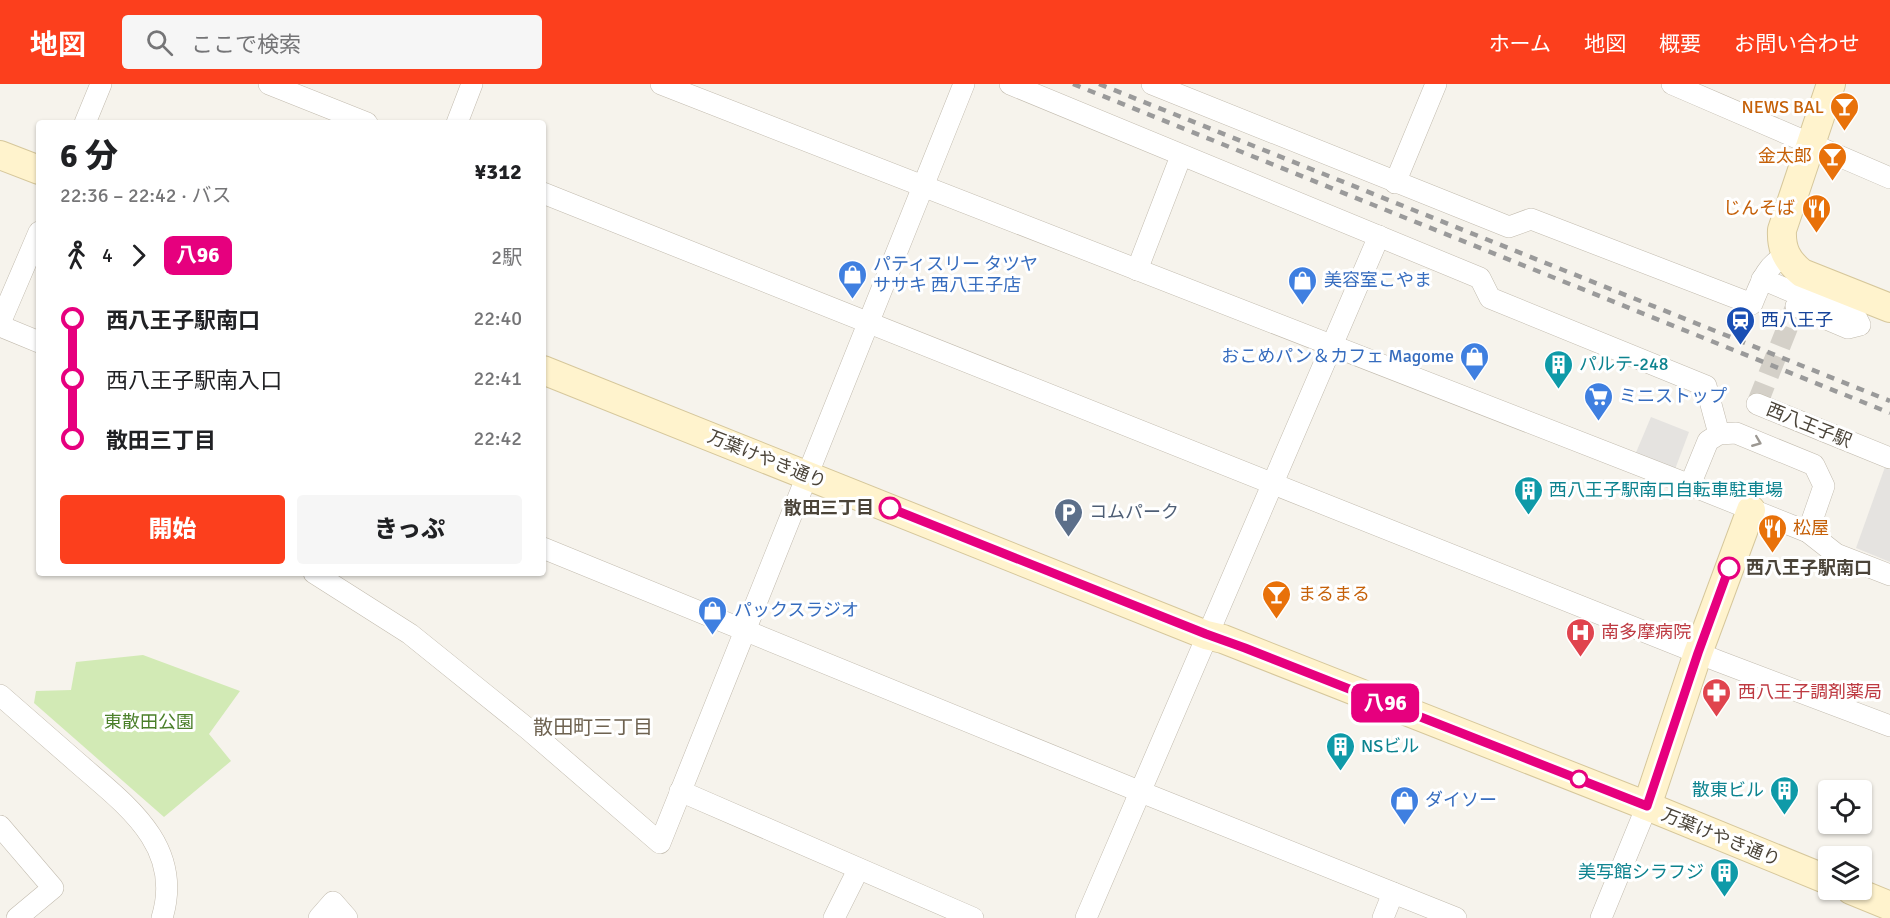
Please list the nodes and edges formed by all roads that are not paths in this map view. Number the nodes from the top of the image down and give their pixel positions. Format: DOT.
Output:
graph roads {
  1 [pos="101,84"];
  2 [pos="269,84"];
  3 [pos="472,84"];
  4 [pos="661,84"];
  5 [pos="964,84"];
  6 [pos="1010,84"];
  7 [pos="1152,84"];
  8 [pos="1436,84"];
  9 [pos="1672,84"];
  10 [pos="1831,84"];
  11 [pos="86,120"];
  12 [pos="359,120"];
  13 [pos="457,120"];
  14 [pos="1811,144"];
  15 [pos="0,155"];
  16 [pos="1181,156"];
  17 [pos="36,169"];
  18 [pos="1890,178"];
  19 [pos="1395,183"];
  20 [pos="923,186"];
  21 [pos="546,194"];
  22 [pos="1379,236"];
  23 [pos="36,239"];
  24 [pos="1786,256"];
  25 [pos="1137,270"];
  26 [pos="1762,279"];
  27 [pos="1796,306"];
  28 [pos="1890,308"];
  29 [pos="868,323"];
  30 [pos="0,325"];
  31 [pos="36,341"];
  32 [pos="1331,345"];
  33 [pos="546,371"];
  34 [pos="1757,404"];
  35 [pos="1719,434"];
  36 [pos="1890,458"];
  37 [pos="808,476"];
  38 [pos="1272,483"];
  39 [pos="1690,485"];
  40 [pos="1751,510"];
  41 [pos="1808,532"];
  42 [pos="546,549"];
  43 [pos="1890,575"];
  44 [pos="319,576"];
  45 [pos="745,631"];
  46 [pos="1206,634"];
  47 [pos="1698,653"];
  48 [pos="0,695"];
  49 [pos="1890,726"];
  50 [pos="680,791"];
  51 [pos="1141,792"];
  52 [pos="1647,806"];
  53 [pos="0,826"];
  54 [pos="858,870"];
  55 [pos="1818,876"];
  56 [pos="1393,893"];
  57 [pos="1872,899"];
  58 [pos="1890,906"];
  59 [pos="17,918"];
  60 [pos="162,918"];
  61 [pos="319,918"];
  62 [pos="348,918"];
  63 [pos="834,918"];
  64 [pos="973,918"];
  65 [pos="1086,918"];
  66 [pos="1383,918"];
  67 [pos="1456,918"];
  68 [pos="1601,918"];
  1 -- 11 [label="street"];
  2 -- 12 [label="street"];
  3 -- 13 [label="street"];
  4 -- 20 [label="street"];
  5 -- 20 [label="street"];
  6 -- 16 [label="street"];
  7 -- 19 [label="street"];
  8 -- 19 [label="street"];
  9 -- 14 [label="street"];
  10 -- 14 [label="street"];
  14 -- 18 [label="street"];
  14 -- 24 [label="street"];
  15 -- 17 [label="street"];
  16 -- 22 [label="street"];
  16 -- 25 [label="street"];
  19 -- 26 [label="street"];
  20 -- 25 [label="street"];
  20 -- 29 [label="street"];
  21 -- 29 [label="street"];
  22 -- 32 [label="street"];
  22 -- 35 [label="street"];
  23 -- 30 [label="street"];
  24 -- 26 [label="street"];
  24 -- 28 [label="street"];
  25 -- 32 [label="street"];
  26 -- 27 [label="street"];
  29 -- 37 [label="street"];
  29 -- 38 [label="street"];
  30 -- 31 [label="street"];
  32 -- 38 [label="street"];
  32 -- 39 [label="street"];
  33 -- 37 [label="street, 万葉けやき通り"];
  34 -- 36 [label="street, 西八王子駅"];
  35 -- 39 [label="street"];
  35 -- 41 [label="street, one-way"];
  37 -- 45 [label="street"];
  37 -- 46 [label="street, 万葉けやき通り"];
  38 -- 46 [label="street"];
  38 -- 47 [label="street"];
  39 -- 40 [label="street"];
  40 -- 41 [label="street"];
  40 -- 47 [label="street"];
  41 -- 43 [label="street"];
  42 -- 45 [label="street"];
  44 -- 50 [label="street"];
  45 -- 50 [label="street"];
  45 -- 51 [label="street"];
  46 -- 51 [label="street"];
  46 -- 52 [label="street, 万葉けやき通り"];
  47 -- 49 [label="street"];
  47 -- 52 [label="street"];
  48 -- 60 [label="street"];
  50 -- 54 [label="street"];
  51 -- 56 [label="street"];
  51 -- 65 [label="street"];
  52 -- 55 [label="street, 万葉けやき通り"];
  52 -- 68 [label="street"];
  53 -- 59 [label="street"];
  54 -- 63 [label="street"];
  54 -- 64 [label="street"];
  56 -- 66 [label="street"];
  56 -- 67 [label="street"];
  57 -- 58 [label="street"];
  61 -- 62 [label="street"];
}
